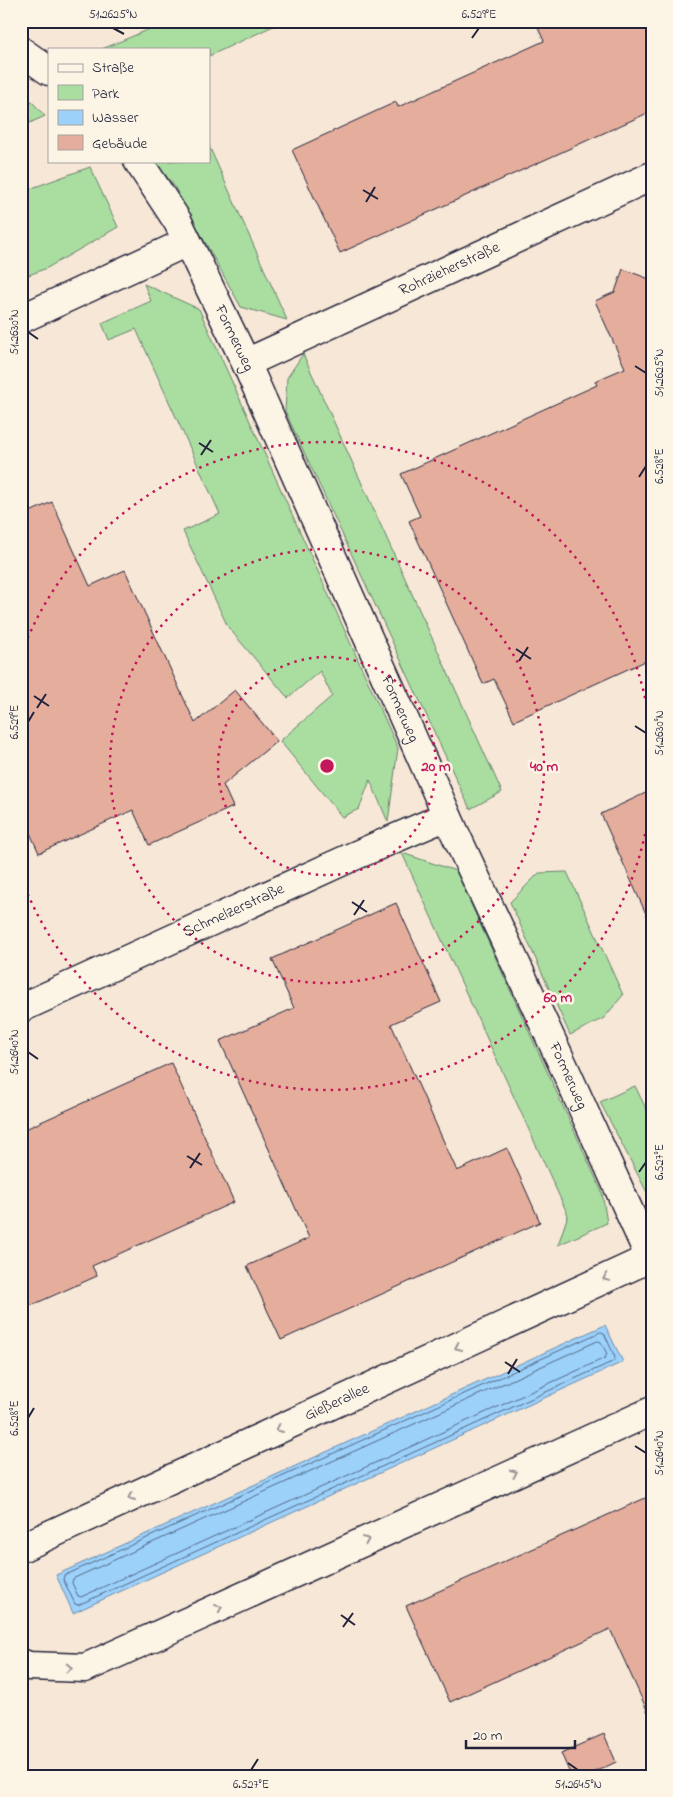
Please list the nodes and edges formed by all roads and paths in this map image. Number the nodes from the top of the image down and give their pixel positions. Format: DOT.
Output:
graph roads {
  1 [pos="21,51"];
  2 [pos="48,70"];
  3 [pos="139,162"];
  4 [pos="652,176"];
  5 [pos="187,242"];
  6 [pos="21,318"];
  7 [pos="246,363"];
  8 [pos="447,816"];
  9 [pos="21,1008"];
  10 [pos="651,1259"];
  11 [pos="652,1411"];
  12 [pos="21,1548"];
  13 [pos="21,1663"];
  1 -- 2 [label="street"];
  3 -- 5 [label="street, Formerweg"];
  4 -- 7 [label="street, Rohrzieherstraße"];
  5 -- 6 [label="street"];
  5 -- 7 [label="street, Formerweg"];
  7 -- 8 [label="street, Formerweg"];
  8 -- 9 [label="street, Schmelzerstraße"];
  8 -- 10 [label="street, Formerweg"];
  10 -- 12 [label="street, Gießerallee, one-way"];
  13 -- 11 [label="street, one-way"];
}
